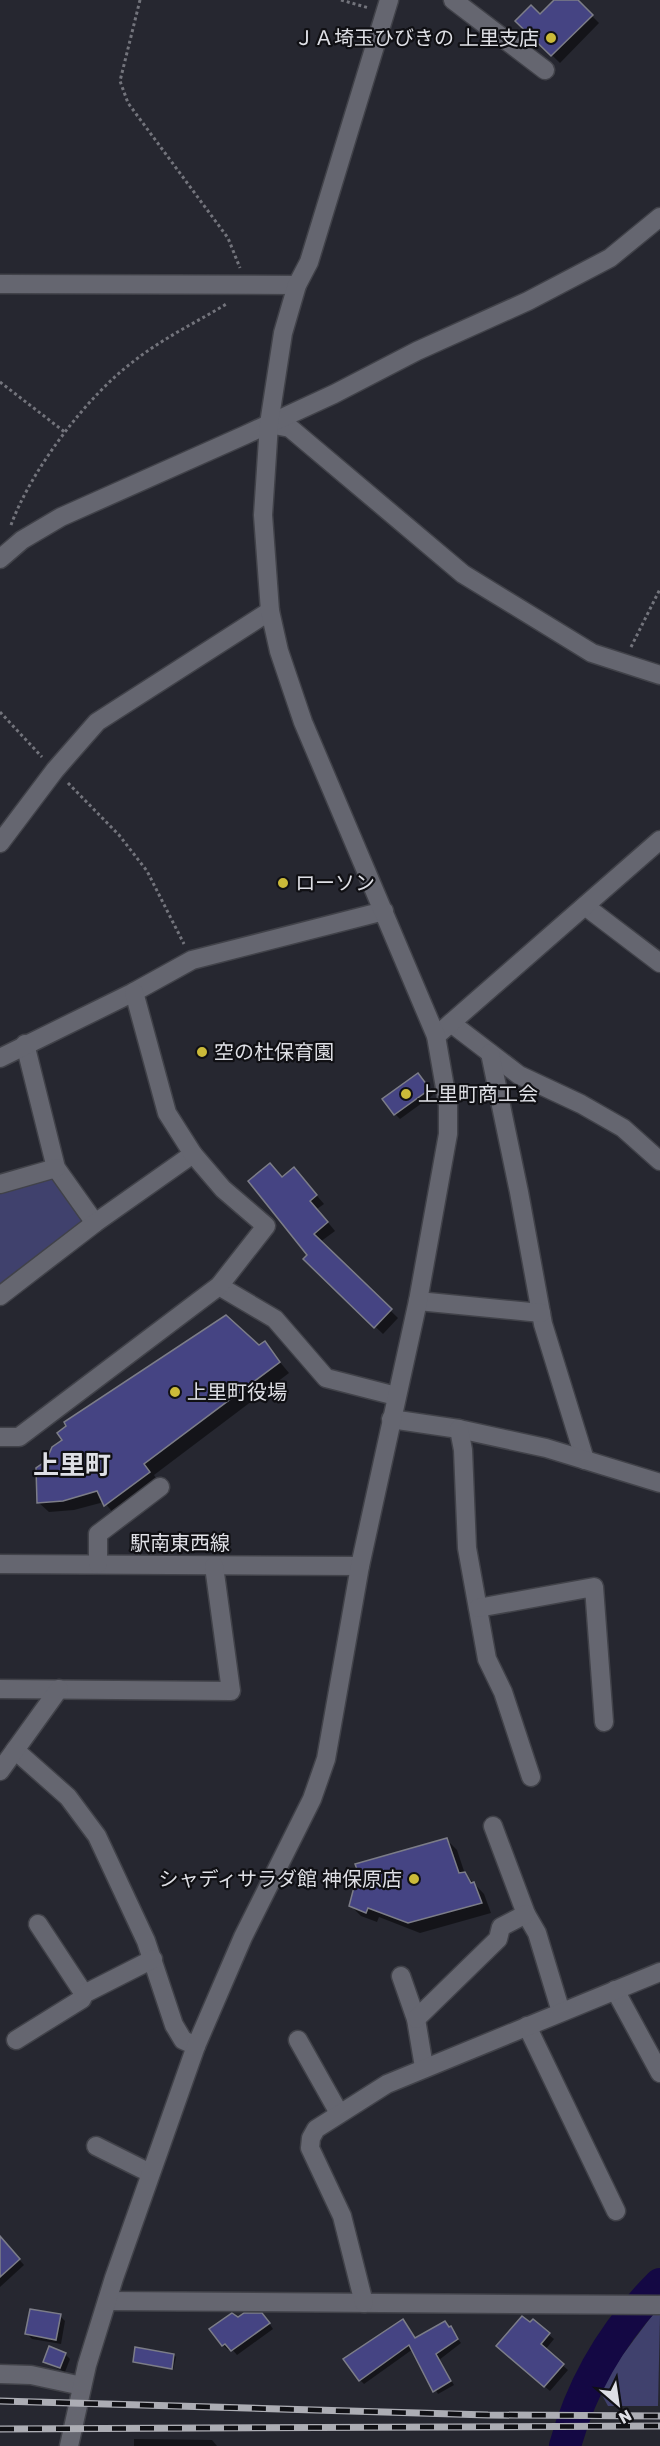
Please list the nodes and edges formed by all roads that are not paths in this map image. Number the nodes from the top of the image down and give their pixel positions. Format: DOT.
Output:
graph roads {
  1 [pos="453,0"];
  2 [pos="387,6"];
  3 [pos="545,70"];
  4 [pos="660,217"];
  5 [pos="0,284"];
  6 [pos="297,285"];
  7 [pos="269,424"];
  8 [pos="3,556"];
  9 [pos="270,611"];
  10 [pos="660,675"];
  11 [pos="660,840"];
  12 [pos="0,843"];
  13 [pos="585,906"];
  14 [pos="384,911"];
  15 [pos="660,963"];
  16 [pos="134,992"];
  17 [pos="451,1023"];
  18 [pos="436,1036"];
  19 [pos="25,1044"];
  20 [pos="490,1053"];
  21 [pos="0,1058"];
  22 [pos="193,1154"];
  23 [pos="660,1161"];
  24 [pos="56,1168"];
  25 [pos="0,1184"];
  26 [pos="95,1223"];
  27 [pos="219,1286"];
  28 [pos="0,1296"];
  29 [pos="418,1301"];
  30 [pos="541,1313"];
  31 [pos="396,1396"];
  32 [pos="391,1419"];
  33 [pos="459,1429"];
  34 [pos="0,1437"];
  35 [pos="585,1460"];
  36 [pos="660,1483"];
  37 [pos="160,1487"];
  38 [pos="0,1564"];
  39 [pos="98,1564"];
  40 [pos="214,1566"];
  41 [pos="360,1566"];
  42 [pos="478,1608"];
  43 [pos="0,1689"];
  44 [pos="60,1689"];
  45 [pos="604,1722"];
  46 [pos="15,1750"];
  47 [pos="0,1771"];
  48 [pos="531,1778"];
  49 [pos="493,1827"];
  50 [pos="526,1914"];
  51 [pos="38,1924"];
  52 [pos="153,1959"];
  53 [pos="660,1972"];
  54 [pos="401,1977"];
  55 [pos="615,1990"];
  56 [pos="84,1994"];
  57 [pos="561,2012"];
  58 [pos="416,2019"];
  59 [pos="527,2026"];
  60 [pos="16,2040"];
  61 [pos="298,2040"];
  62 [pos="196,2046"];
  63 [pos="424,2067"];
  64 [pos="660,2073"];
  65 [pos="339,2113"];
  66 [pos="96,2146"];
  67 [pos="150,2174"];
  68 [pos="616,2211"];
  69 [pos="107,2301"];
  70 [pos="364,2303"];
  71 [pos="660,2305"];
  72 [pos="0,2374"];
  73 [pos="82,2386"];
  74 [pos="69,2446"];
  1 -- 3 [label="street"];
  2 -- 6 [label="street"];
  4 -- 7 [label="street"];
  5 -- 6 [label="street"];
  6 -- 7 [label="street"];
  7 -- 8 [label="street"];
  7 -- 9 [label="street"];
  7 -- 10 [label="street"];
  9 -- 12 [label="street"];
  9 -- 14 [label="street"];
  11 -- 13 [label="street"];
  13 -- 15 [label="street"];
  13 -- 17 [label="street"];
  14 -- 16 [label="street"];
  14 -- 18 [label="street"];
  16 -- 19 [label="street"];
  16 -- 22 [label="street"];
  17 -- 18 [label="street"];
  17 -- 20 [label="street"];
  18 -- 29 [label="street"];
  19 -- 21 [label="street"];
  19 -- 24 [label="street"];
  20 -- 23 [label="street"];
  20 -- 30 [label="street"];
  22 -- 26 [label="street"];
  22 -- 27 [label="street"];
  24 -- 25 [label="street"];
  24 -- 26 [label="street"];
  26 -- 28 [label="street"];
  27 -- 31 [label="street"];
  27 -- 34 [label="street"];
  29 -- 30 [label="street"];
  29 -- 31 [label="street"];
  30 -- 35 [label="street"];
  31 -- 32 [label="street"];
  32 -- 33 [label="street"];
  32 -- 41 [label="street"];
  33 -- 35 [label="street"];
  33 -- 42 [label="street"];
  35 -- 36 [label="street"];
  37 -- 39 [label="street"];
  38 -- 39 [label="street, 駅南東西線"];
  39 -- 40 [label="street, 駅南東西線"];
  40 -- 41 [label="street, 駅南東西線"];
  40 -- 44 [label="street"];
  41 -- 62 [label="street"];
  42 -- 45 [label="street"];
  42 -- 48 [label="street"];
  43 -- 44 [label="street"];
  44 -- 46 [label="street"];
  46 -- 47 [label="street"];
  46 -- 52 [label="street"];
  49 -- 50 [label="street"];
  50 -- 57 [label="street"];
  50 -- 58 [label="street"];
  51 -- 56 [label="street"];
  52 -- 56 [label="street"];
  52 -- 62 [label="street"];
  53 -- 55 [label="street"];
  54 -- 58 [label="street"];
  55 -- 57 [label="street"];
  55 -- 64 [label="street"];
  56 -- 60 [label="street"];
  57 -- 59 [label="street"];
  58 -- 63 [label="street"];
  59 -- 63 [label="street"];
  59 -- 68 [label="street"];
  61 -- 65 [label="street"];
  62 -- 67 [label="street"];
  63 -- 65 [label="street"];
  65 -- 70 [label="street"];
  66 -- 67 [label="street"];
  67 -- 69 [label="street"];
  69 -- 70 [label="street"];
  69 -- 73 [label="street"];
  70 -- 71 [label="street"];
  72 -- 73 [label="street"];
  73 -- 74 [label="street"];
}
